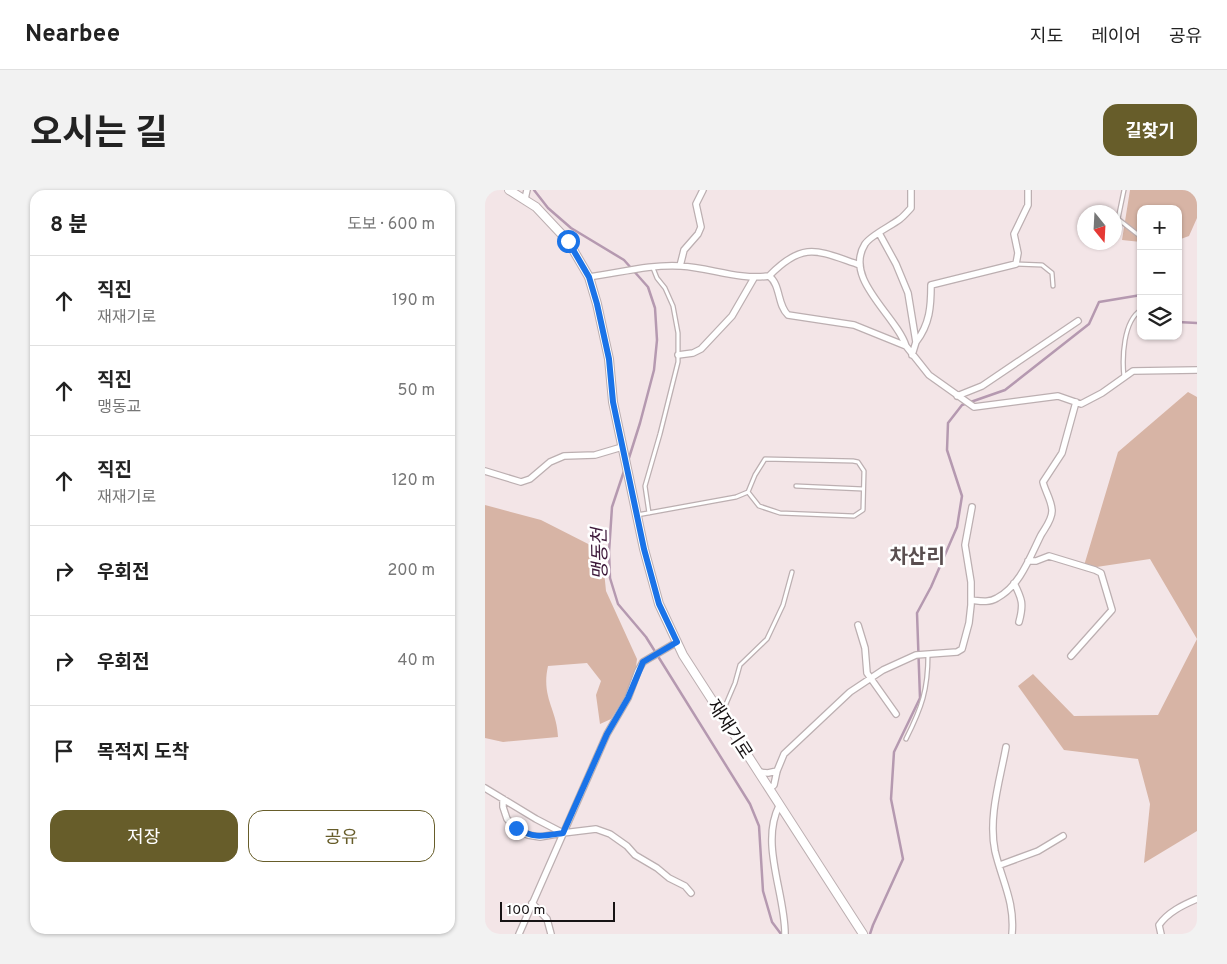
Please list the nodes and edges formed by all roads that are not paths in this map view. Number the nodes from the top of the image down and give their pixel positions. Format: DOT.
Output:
graph roads {
  1 [pos="509,190"];
  2 [pos="527,190"];
  3 [pos="703,190"];
  4 [pos="911,190"];
  5 [pos="1028,190"];
  6 [pos="1124,190"];
  7 [pos="525,200"];
  8 [pos="879,233"];
  9 [pos="1137,233"];
  10 [pos="1016,264"];
  11 [pos="860,265"];
  12 [pos="680,266"];
  13 [pos="649,267"];
  14 [pos="769,276"];
  15 [pos="589,277"];
  16 [pos="754,278"];
  17 [pos="1053,286"];
  18 [pos="1137,314"];
  19 [pos="1078,321"];
  20 [pos="916,342"];
  21 [pos="905,346"];
  22 [pos="678,355"];
  23 [pos="912,355"];
  24 [pos="1197,370"];
  25 [pos="1125,377"];
  26 [pos="957,396"];
  27 [pos="1076,402"];
  28 [pos="623,448"];
  29 [pos="485,471"];
  30 [pos="796,486"];
  31 [pos="863,489"];
  32 [pos="748,492"];
  33 [pos="972,507"];
  34 [pos="636,511"];
  35 [pos="649,513"];
  36 [pos="1028,561"];
  37 [pos="792,572"];
  38 [pos="1014,583"];
  39 [pos="971,600"];
  40 [pos="1019,622"];
  41 [pos="859,624"];
  42 [pos="677,642"];
  43 [pos="926,654"];
  44 [pos="1071,656"];
  45 [pos="870,679"];
  46 [pos="719,711"];
  47 [pos="895,714"];
  48 [pos="906,738"];
  49 [pos="1006,747"];
  50 [pos="777,771"];
  51 [pos="758,772"];
  52 [pos="485,788"];
  53 [pos="769,789"];
  54 [pos="503,799"];
  55 [pos="779,806"];
  56 [pos="563,833"];
  57 [pos="1063,836"];
  58 [pos="1000,865"];
  59 [pos="691,893"];
  60 [pos="1197,899"];
  61 [pos="533,903"];
  62 [pos="785,932"];
  63 [pos="519,934"];
  64 [pos="551,934"];
  65 [pos="863,934"];
  66 [pos="1012,934"];
  67 [pos="1161,934"];
  1 -- 7 [label="street"];
  2 -- 7 [label="street"];
  3 -- 12 [label="street"];
  4 -- 8 [label="street"];
  5 -- 10 [label="street"];
  6 -- 9 [label="lane"];
  7 -- 15 [label="street"];
  8 -- 11 [label="street"];
  8 -- 20 [label="street"];
  10 -- 17 [label="lane"];
  10 -- 20 [label="street"];
  11 -- 14 [label="street"];
  11 -- 21 [label="street"];
  12 -- 13 [label="street"];
  12 -- 16 [label="street"];
  13 -- 15 [label="street"];
  13 -- 22 [label="lane"];
  14 -- 16 [label="street"];
  14 -- 21 [label="street"];
  15 -- 28 [label="street"];
  16 -- 22 [label="street"];
  18 -- 25 [label="lane"];
  19 -- 26 [label="street"];
  20 -- 23 [label="street"];
  21 -- 23 [label="street"];
  22 -- 35 [label="lane"];
  23 -- 26 [label="street"];
  24 -- 25 [label="street"];
  25 -- 27 [label="street"];
  26 -- 27 [label="street"];
  27 -- 36 [label="street"];
  28 -- 29 [label="street"];
  28 -- 34 [label="street, 재재기로"];
  30 -- 31 [label="lane"];
  31 -- 32 [label="lane"];
  31 -- 32 [label="lane"];
  32 -- 35 [label="lane"];
  33 -- 39 [label="street"];
  34 -- 35 [label="lane"];
  34 -- 42 [label="street, 재재기로"];
  36 -- 38 [label="street"];
  36 -- 44 [label="street"];
  37 -- 46 [label="lane"];
  38 -- 39 [label="street"];
  38 -- 40 [label="street"];
  39 -- 43 [label="street"];
  41 -- 45 [label="street"];
  42 -- 46 [label="street, 재재기로"];
  42 -- 56 [label="street"];
  43 -- 45 [label="street"];
  43 -- 48 [label="lane"];
  45 -- 47 [label="street"];
  45 -- 50 [label="street"];
  46 -- 51 [label="street, 재재기로"];
  49 -- 58 [label="street"];
  50 -- 51 [label="street"];
  50 -- 53 [label="street"];
  51 -- 53 [label="street, 재재기로"];
  52 -- 54 [label="street"];
  53 -- 55 [label="street, 재재기로"];
  54 -- 56 [label="street"];
  54 -- 56 [label="street"];
  55 -- 62 [label="street"];
  55 -- 65 [label="street, 재재기로"];
  56 -- 59 [label="street"];
  56 -- 61 [label="street"];
  57 -- 58 [label="street"];
  58 -- 66 [label="street"];
  60 -- 67 [label="street"];
  61 -- 63 [label="street"];
  61 -- 64 [label="street"];
}
